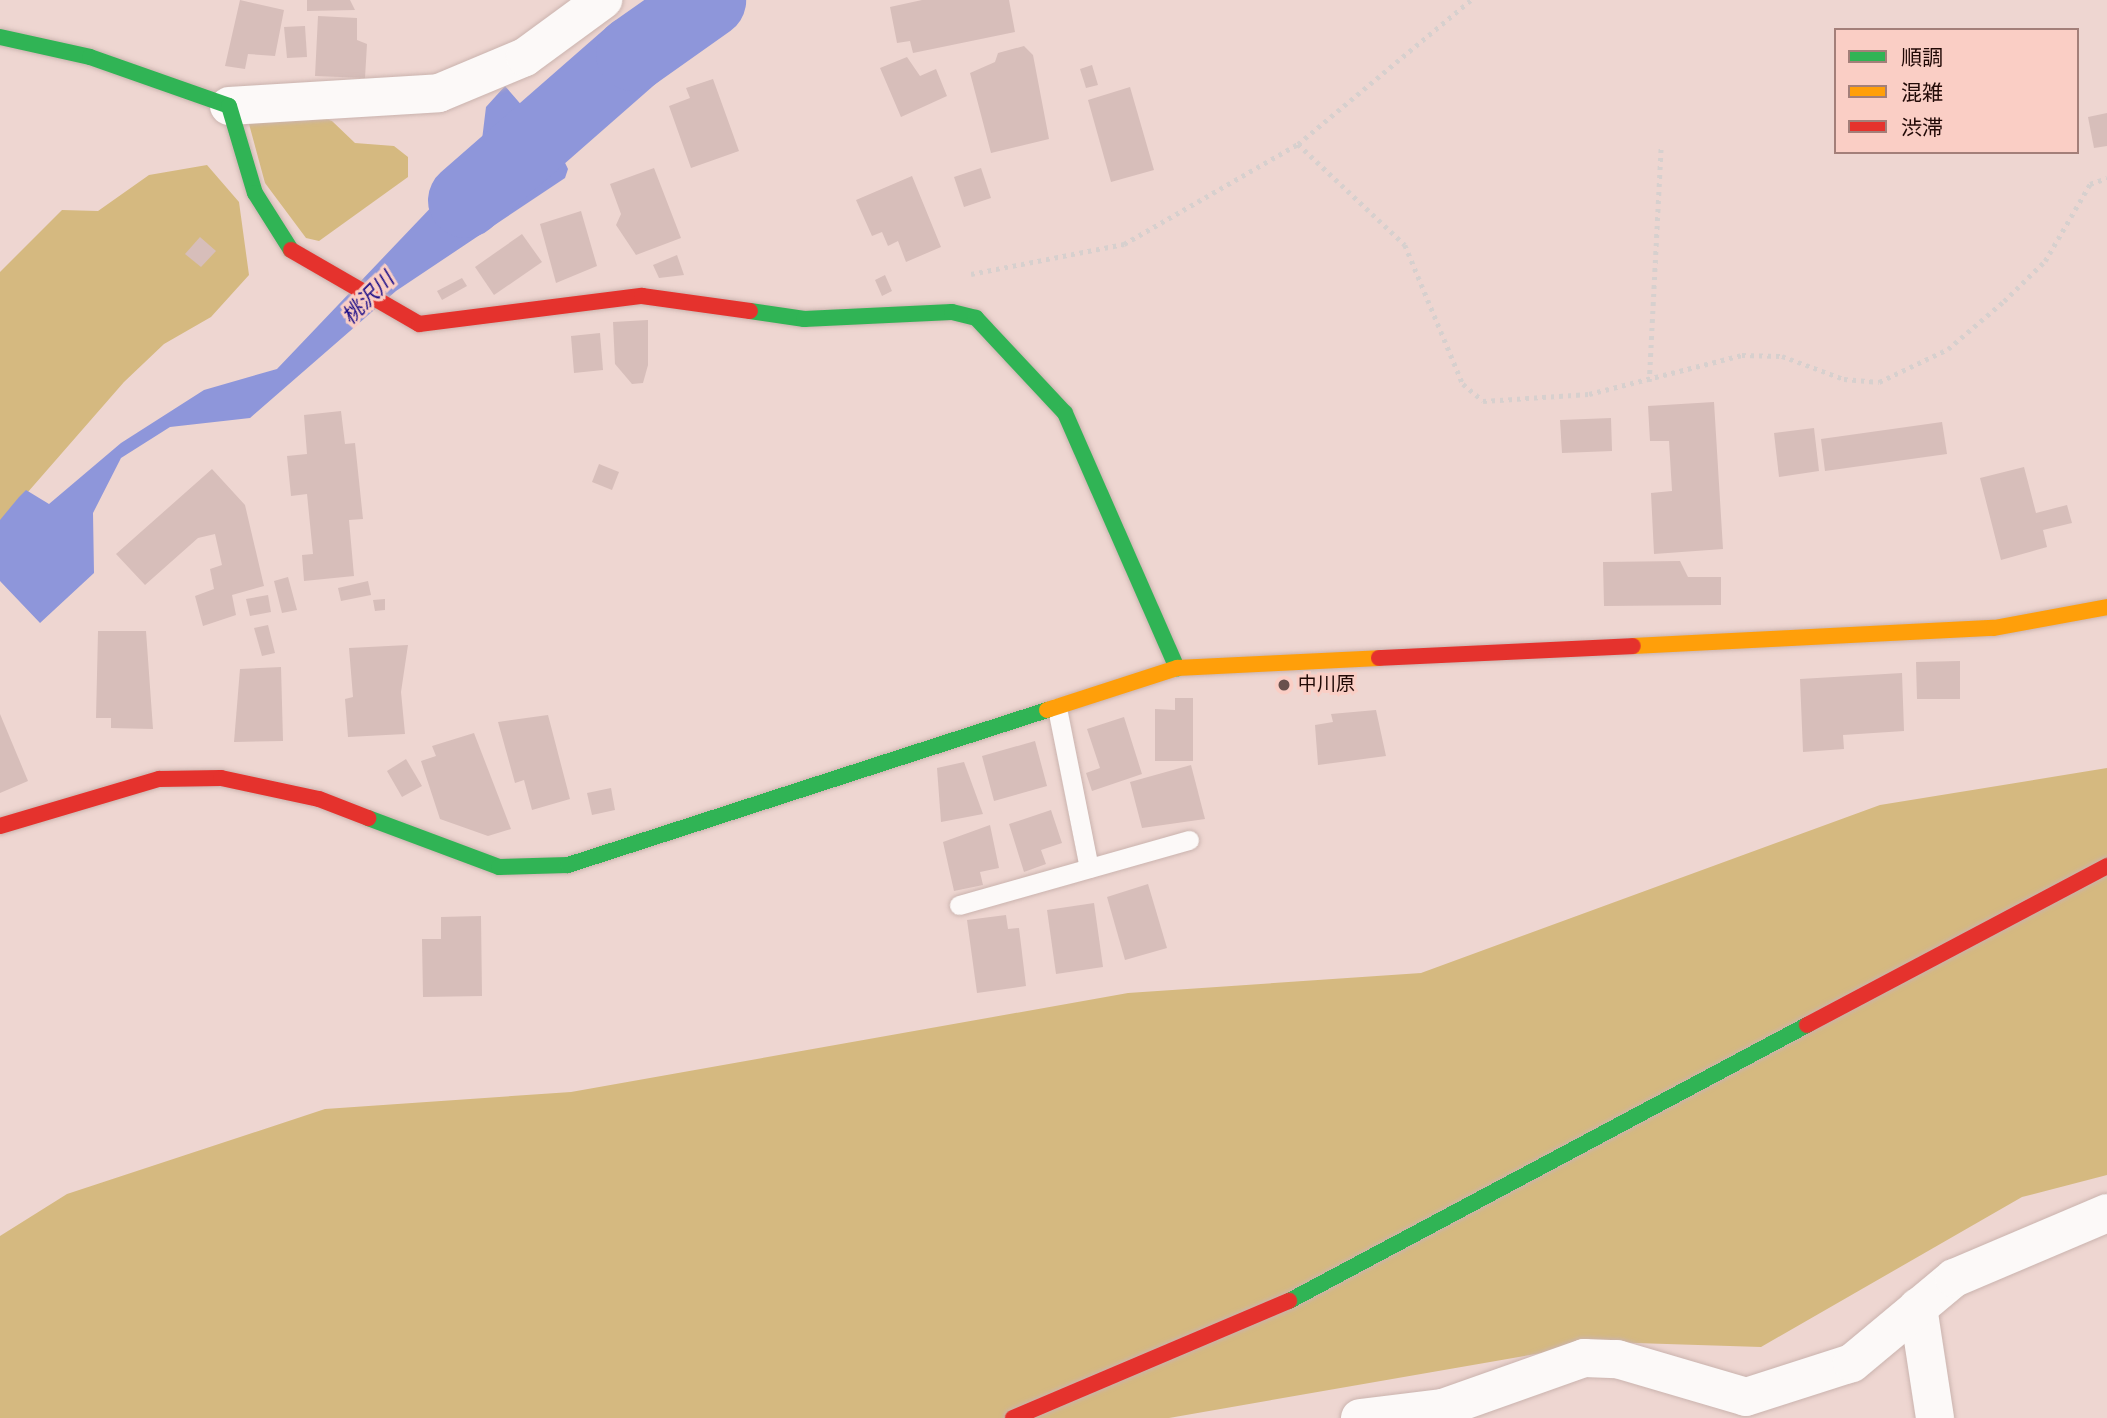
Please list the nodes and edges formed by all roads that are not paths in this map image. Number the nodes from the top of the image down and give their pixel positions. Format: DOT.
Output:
graph roads {
  1 [pos="603,0"];
  2 [pos="0,37"];
  3 [pos="229,106"];
  4 [pos="2107,607"];
  5 [pos="1177,667"];
  6 [pos="1057,708"];
  7 [pos="0,826"];
  8 [pos="1189,840"];
  9 [pos="2107,866"];
  10 [pos="1089,868"];
  11 [pos="959,905"];
  12 [pos="2107,1213"];
  13 [pos="1918,1307"];
  14 [pos="1013,1418"];
  15 [pos="1360,1418"];
  16 [pos="1935,1418"];
  1 -- 3 [label="street"];
  2 -- 3 [label="street"];
  3 -- 5 [label="street"];
  4 -- 5 [label="street"];
  5 -- 6 [label="street"];
  6 -- 7 [label="street"];
  6 -- 10 [label="lane"];
  8 -- 10 [label="lane"];
  9 -- 14 [label="street"];
  10 -- 11 [label="lane"];
  12 -- 13 [label="street"];
  13 -- 15 [label="street"];
  13 -- 16 [label="street"];
}
